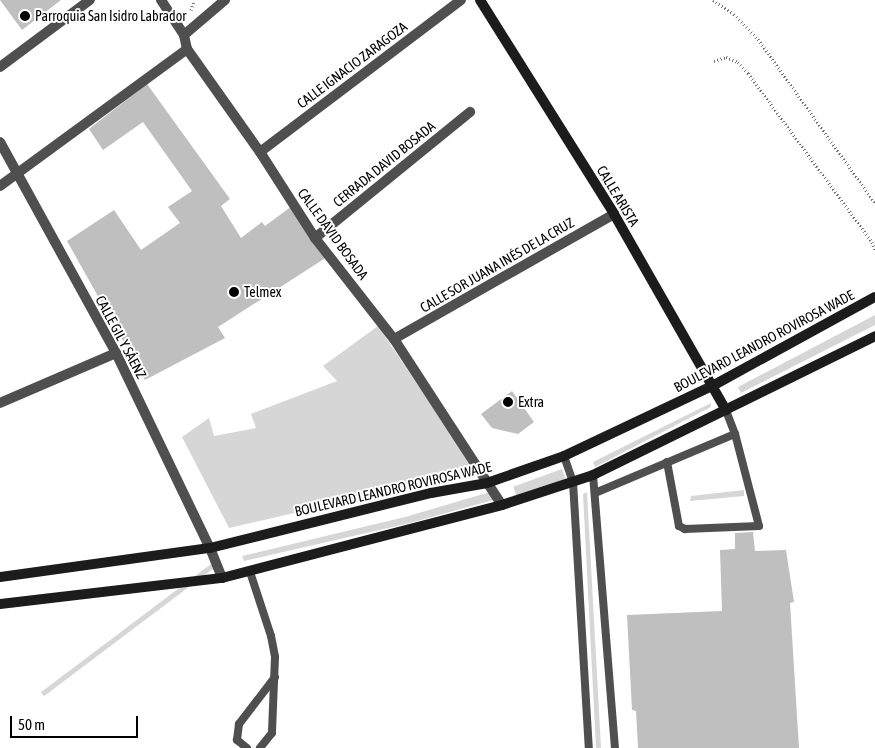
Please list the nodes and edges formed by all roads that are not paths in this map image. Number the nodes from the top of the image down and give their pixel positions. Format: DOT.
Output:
graph roads {
  1 [pos="90,0"];
  2 [pos="161,0"];
  3 [pos="225,0"];
  4 [pos="461,0"];
  5 [pos="480,0"];
  6 [pos="184,35"];
  7 [pos="187,49"];
  8 [pos="0,67"];
  9 [pos="470,112"];
  10 [pos="0,142"];
  11 [pos="260,152"];
  12 [pos="17,174"];
  13 [pos="0,186"];
  14 [pos="614,214"];
  15 [pos="315,238"];
  16 [pos="875,297"];
  17 [pos="875,336"];
  18 [pos="394,339"];
  19 [pos="116,353"];
  20 [pos="714,385"];
  21 [pos="0,404"];
  22 [pos="726,410"];
  23 [pos="735,434"];
  24 [pos="564,456"];
  25 [pos="667,462"];
  26 [pos="593,474"];
  27 [pos="573,482"];
  28 [pos="487,483"];
  29 [pos="594,493"];
  30 [pos="502,505"];
  31 [pos="210,548"];
  32 [pos="250,572"];
  33 [pos="0,576"];
  34 [pos="222,578"];
  35 [pos="0,604"];
  36 [pos="275,677"];
  37 [pos="247,748"];
  38 [pos="260,748"];
  39 [pos="589,748"];
  40 [pos="615,748"];
  1 -- 8 [label="street"];
  2 -- 6 [label="street, CALLE DAVID BOSADA"];
  3 -- 6 [label="street"];
  4 -- 11 [label="street, CALLE IGNACIO ZARAGOZA"];
  5 -- 14 [label="main road, CALLE ARISTA"];
  6 -- 7 [label="street, CALLE DAVID BOSADA"];
  7 -- 11 [label="street, CALLE DAVID BOSADA"];
  7 -- 12 [label="street"];
  9 -- 15 [label="street, CERRADA DAVID BOSADA"];
  10 -- 12 [label="street, CALLE GIL Y SÁENZ"];
  11 -- 15 [label="street, CALLE DAVID BOSADA"];
  12 -- 13 [label="street"];
  12 -- 19 [label="street, CALLE GIL Y SÁENZ"];
  14 -- 18 [label="street, CALLE SOR JUANA INÉS DE LA CRUZ"];
  14 -- 20 [label="main road, CALLE ARISTA"];
  15 -- 18 [label="street, CALLE DAVID BOSADA"];
  16 -- 20 [label="main road, BOULEVARD LEANDRO ROVIROSA WADE"];
  17 -- 22 [label="main road"];
  18 -- 28 [label="street, CALLE DAVID BOSADA"];
  19 -- 21 [label="street"];
  19 -- 31 [label="street, CALLE GIL Y SÁENZ"];
  20 -- 22 [label="main road, CALLE ARISTA"];
  20 -- 24 [label="main road, BOULEVARD LEANDRO ROVIROSA WADE"];
  22 -- 23 [label="lane"];
  22 -- 26 [label="main road"];
  23 -- 25 [label="lane"];
  23 -- 25 [label="lane"];
  24 -- 27 [label="lane"];
  24 -- 28 [label="main road, BOULEVARD LEANDRO ROVIROSA WADE"];
  25 -- 29 [label="lane"];
  26 -- 27 [label="main road"];
  26 -- 29 [label="lane"];
  27 -- 30 [label="main road"];
  27 -- 39 [label="lane"];
  28 -- 30 [label="street, CALLE DAVID BOSADA"];
  28 -- 31 [label="main road, BOULEVARD LEANDRO ROVIROSA WADE"];
  29 -- 40 [label="lane"];
  30 -- 32 [label="main road"];
  31 -- 33 [label="main road, BOULEVARD LEANDRO ROVIROSA WADE"];
  31 -- 34 [label="street, CALLE GIL Y SÁENZ"];
  32 -- 34 [label="main road"];
  32 -- 36 [label="lane"];
  34 -- 35 [label="main road"];
  36 -- 37 [label="lane"];
  36 -- 38 [label="lane"];
}
